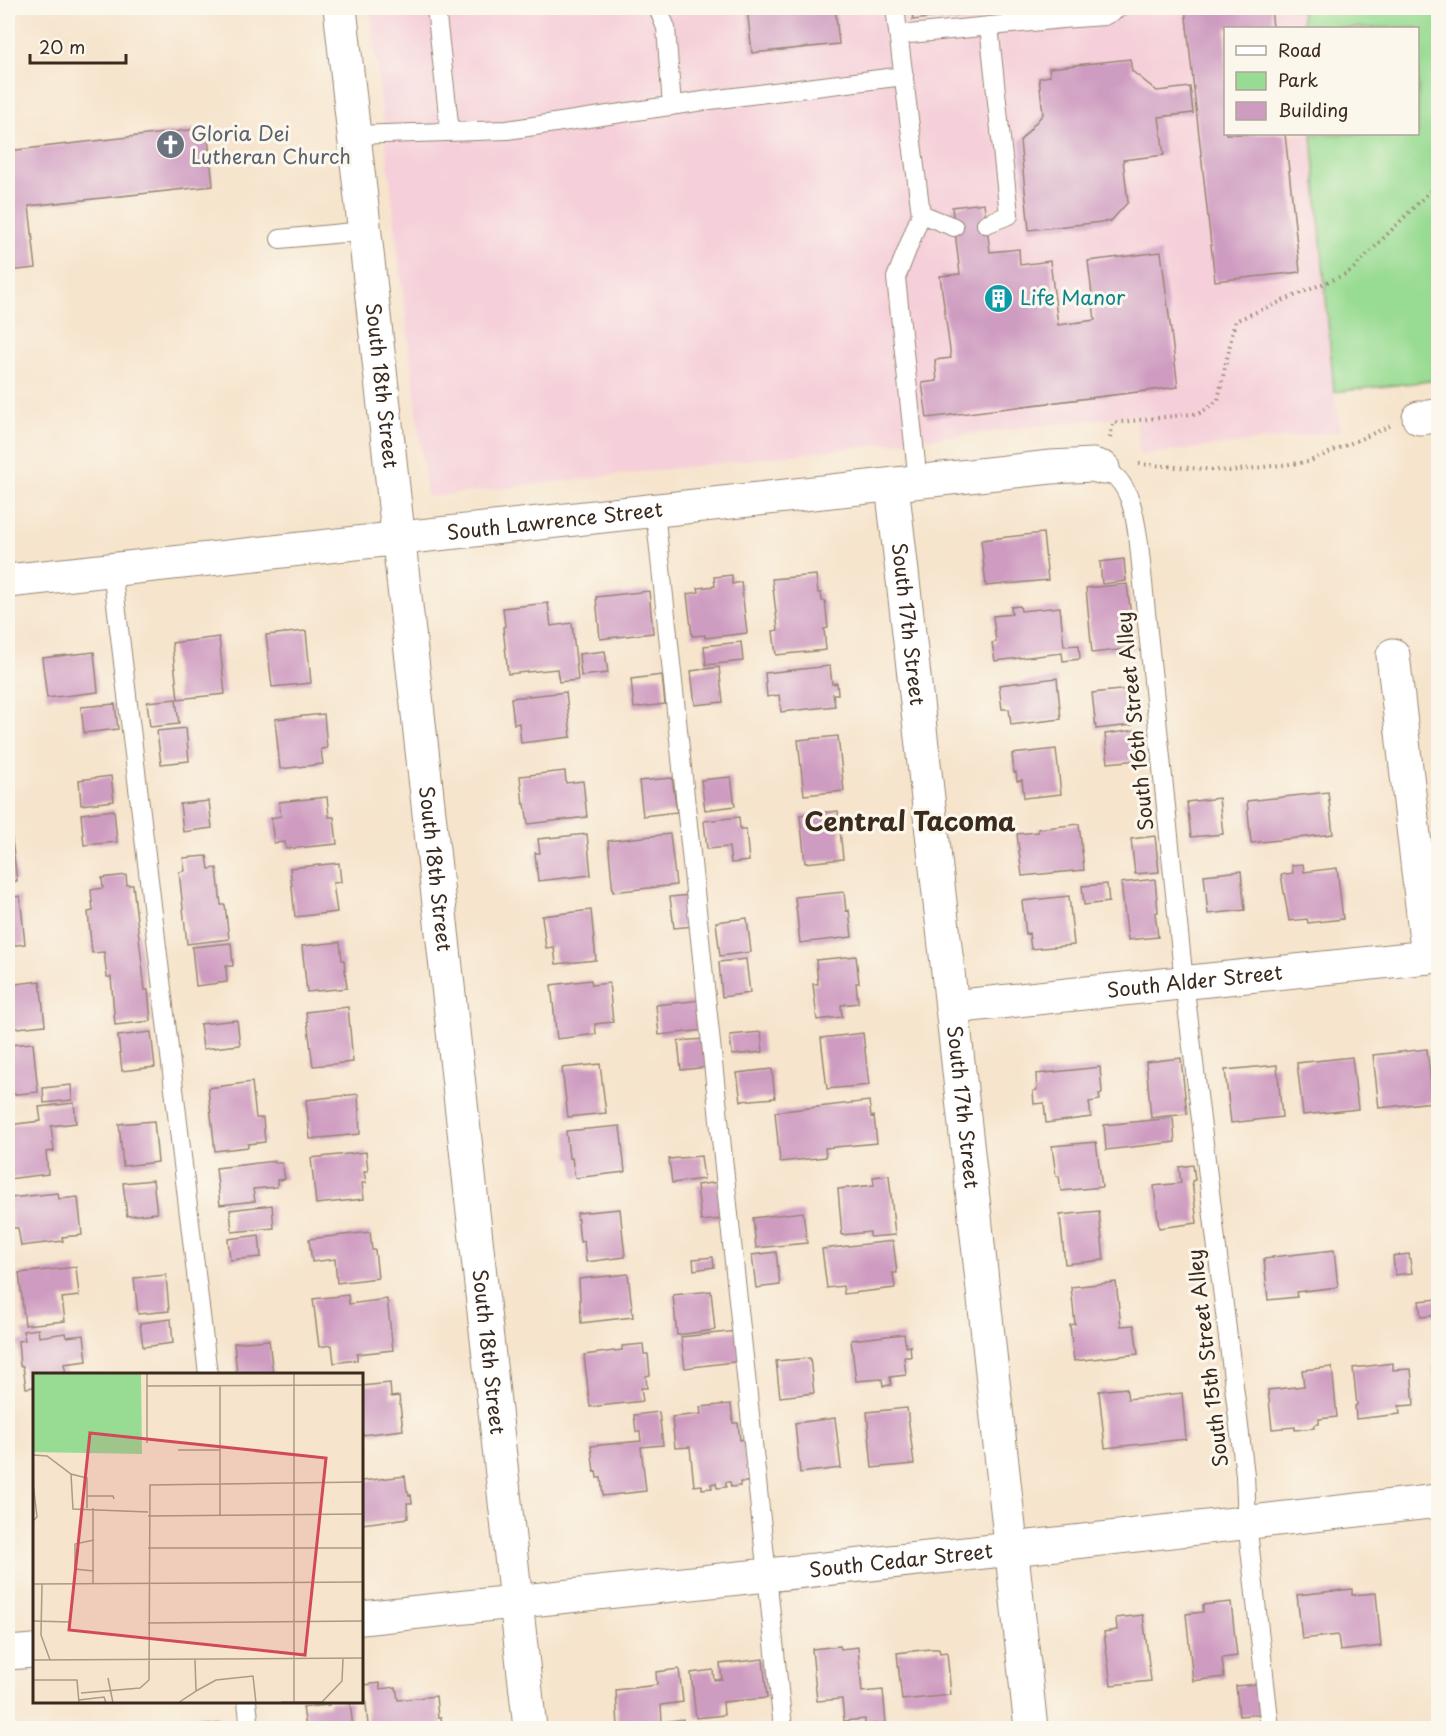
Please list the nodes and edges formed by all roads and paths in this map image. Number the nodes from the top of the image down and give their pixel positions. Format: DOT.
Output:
graph roads {
  1 [pos="340,8"];
  2 [pos="436,8"];
  3 [pos="658,8"];
  4 [pos="895,8"];
  5 [pos="1119,8"];
  6 [pos="989,26"];
  7 [pos="899,36"];
  8 [pos="904,76"];
  9 [pos="672,106"];
  10 [pos="450,132"];
  11 [pos="354,135"];
  12 [pos="1438,183"];
  13 [pos="921,214"];
  14 [pos="986,224"];
  15 [pos="954,226"];
  16 [pos="364,231"];
  17 [pos="280,239"];
  18 [pos="1429,417"];
  19 [pos="1103,468"];
  20 [pos="905,484"];
  21 [pos="655,511"];
  22 [pos="398,539"];
  23 [pos="112,570"];
  24 [pos="8,581"];
  25 [pos="1393,655"];
  26 [pos="1433,957"];
  27 [pos="1184,982"];
  28 [pos="952,1007"];
  29 [pos="208,1373"];
  30 [pos="1438,1501"];
  31 [pos="1247,1522"];
  32 [pos="1012,1549"];
  33 [pos="766,1575"];
  34 [pos="516,1602"];
  35 [pos="363,1618"];
  36 [pos="33,1651"];
  37 [pos="8,1653"];
  38 [pos="247,1703"];
  39 [pos="250,1728"];
  40 [pos="530,1728"];
  41 [pos="783,1728"];
  42 [pos="1031,1728"];
  43 [pos="1270,1728"];
  1 -- 11 [label="street, South 18th Street"];
  2 -- 10 [label="lane"];
  3 -- 9 [label="lane"];
  4 -- 7 [label="lane"];
  5 -- 6 [label="lane"];
  6 -- 7 [label="lane"];
  6 -- 14 [label="lane"];
  7 -- 8 [label="lane"];
  8 -- 9 [label="lane"];
  8 -- 13 [label="lane"];
  9 -- 10 [label="lane"];
  10 -- 11 [label="lane"];
  11 -- 16 [label="street, South 18th Street"];
  12 -- 19 [label="path"];
  13 -- 15 [label="lane"];
  13 -- 20 [label="lane"];
  16 -- 17 [label="lane"];
  16 -- 22 [label="street, South 18th Street"];
  18 -- 19 [label="path"];
  19 -- 20 [label="street, South Lawrence Street"];
  19 -- 27 [label="lane, South 16th Street Alley"];
  20 -- 21 [label="street, South Lawrence Street"];
  20 -- 28 [label="street, South 17th Street"];
  21 -- 22 [label="street, South Lawrence Street"];
  21 -- 33 [label="lane"];
  22 -- 23 [label="street, South Lawrence Street"];
  22 -- 34 [label="street, South 18th Street"];
  23 -- 24 [label="street, South Lawrence Street"];
  23 -- 29 [label="lane"];
  25 -- 26 [label="street"];
  26 -- 27 [label="street, South Alder Street"];
  27 -- 28 [label="street, South Alder Street"];
  27 -- 31 [label="lane, South 15th Street Alley"];
  28 -- 32 [label="street, South 17th Street"];
  30 -- 31 [label="street, South Cedar Street"];
  31 -- 32 [label="street, South Cedar Street"];
  31 -- 43 [label="lane, South 15th Street Alley"];
  32 -- 33 [label="street, South Cedar Street"];
  32 -- 42 [label="street, South 17th Street"];
  33 -- 34 [label="street, South Cedar Street"];
  33 -- 41 [label="lane"];
  34 -- 35 [label="street, South Cedar Street"];
  34 -- 40 [label="street, South 18th Street"];
  36 -- 37 [label="street"];
  38 -- 39 [label="lane"];
}
